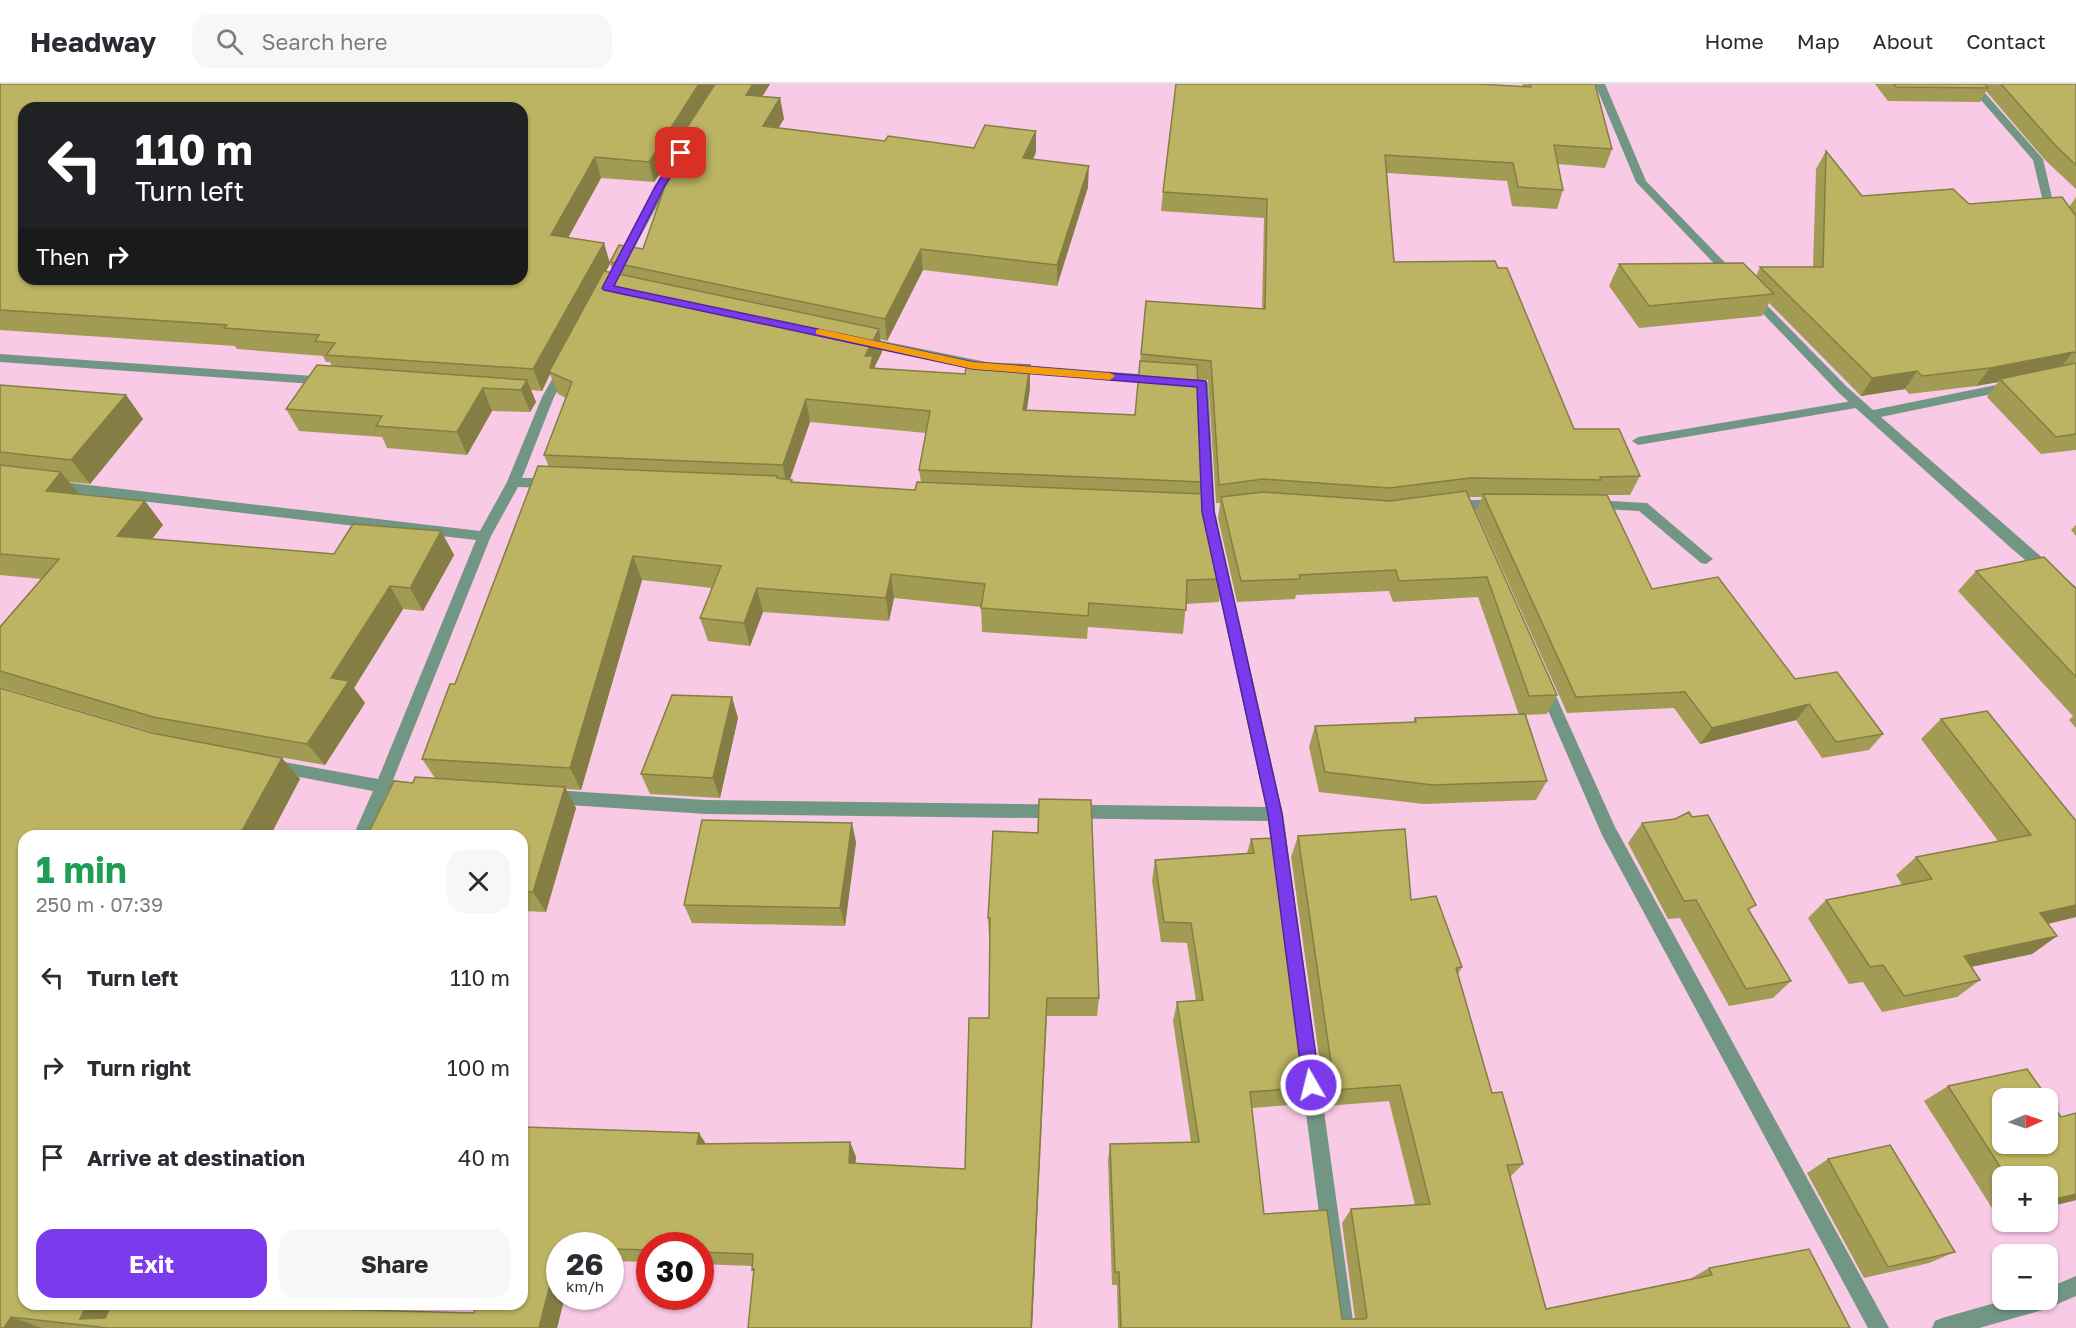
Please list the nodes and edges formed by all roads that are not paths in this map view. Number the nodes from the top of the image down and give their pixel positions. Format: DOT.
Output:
graph roads {
  1 [pos="1600,84"];
  2 [pos="1972,84"];
  3 [pos="683,149"];
  4 [pos="2076,240"];
  5 [pos="613,277"];
  6 [pos="847,338"];
  7 [pos="0,358"];
  8 [pos="569,360"];
  9 [pos="346,383"];
  10 [pos="2023,383"];
  11 [pos="1858,404"];
  12 [pos="1871,415"];
  13 [pos="1638,441"];
  14 [pos="514,482"];
  15 [pos="35,484"];
  16 [pos="562,484"];
  17 [pos="1464,504"];
  18 [pos="1512,505"];
  19 [pos="1583,505"];
  20 [pos="1441,507"];
  21 [pos="1474,526"];
  22 [pos="484,536"];
  23 [pos="1706,559"];
  24 [pos="2076,595"];
  25 [pos="1536,667"];
  26 [pos="255,763"];
  27 [pos="383,786"];
  28 [pos="431,789"];
  29 [pos="538,796"];
  30 [pos="1275,814"];
  31 [pos="365,830"];
  32 [pos="2076,1286"];
  33 [pos="2058,1294"];
  34 [pos="2007,1310"];
  35 [pos="1344,1328"];
  36 [pos="1879,1328"];
  37 [pos="1942,1328"];
  1 -- 11 [label="street"];
  2 -- 4 [label="street"];
  3 -- 5 [label="street"];
  6 -- 30 [label="street"];
  7 -- 9 [label="street"];
  8 -- 14 [label="street"];
  10 -- 12 [label="street"];
  11 -- 12 [label="street"];
  11 -- 13 [label="street"];
  12 -- 24 [label="street"];
  14 -- 16 [label="street"];
  14 -- 22 [label="street"];
  15 -- 22 [label="street"];
  17 -- 18 [label="street"];
  17 -- 20 [label="street"];
  17 -- 21 [label="street"];
  19 -- 23 [label="street"];
  22 -- 27 [label="street"];
  25 -- 36 [label="street"];
  26 -- 27 [label="street"];
  27 -- 28 [label="street"];
  27 -- 31 [label="street"];
  29 -- 30 [label="street"];
  30 -- 35 [label="street"];
  32 -- 33 [label="street"];
  34 -- 37 [label="street"];
}
